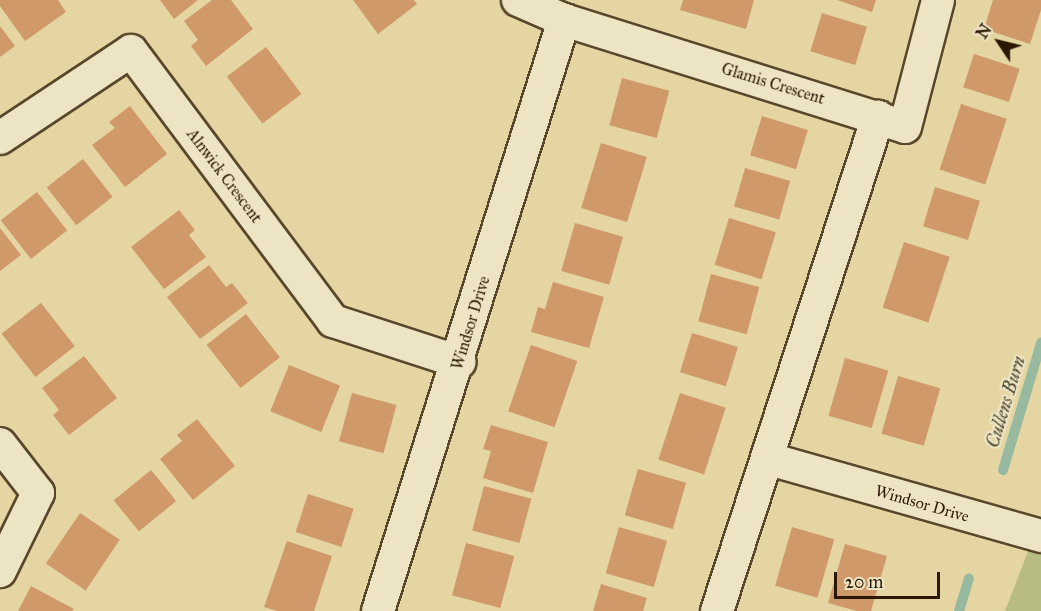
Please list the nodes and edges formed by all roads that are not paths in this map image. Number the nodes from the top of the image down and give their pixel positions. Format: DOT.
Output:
graph roads {
  1 [pos="518,0"];
  2 [pos="938,0"];
  3 [pos="564,20"];
  4 [pos="878,117"];
  5 [pos="0,138"];
  6 [pos="459,362"];
  7 [pos="0,444"];
  8 [pos="768,459"];
  9 [pos="1041,536"];
  10 [pos="0,571"];
  11 [pos="387,609"];
  12 [pos="717,611"];
  1 -- 3 [label="street, Glamis Crescent"];
  2 -- 4 [label="street, Glamis Crescent"];
  3 -- 4 [label="street, Glamis Crescent"];
  3 -- 6 [label="street, Windsor Drive"];
  4 -- 8 [label="street"];
  5 -- 6 [label="street, Alnwick Crescent"];
  6 -- 11 [label="street, Windsor Drive"];
  7 -- 10 [label="street"];
  8 -- 9 [label="street, Windsor Drive"];
  8 -- 12 [label="street"];
}
